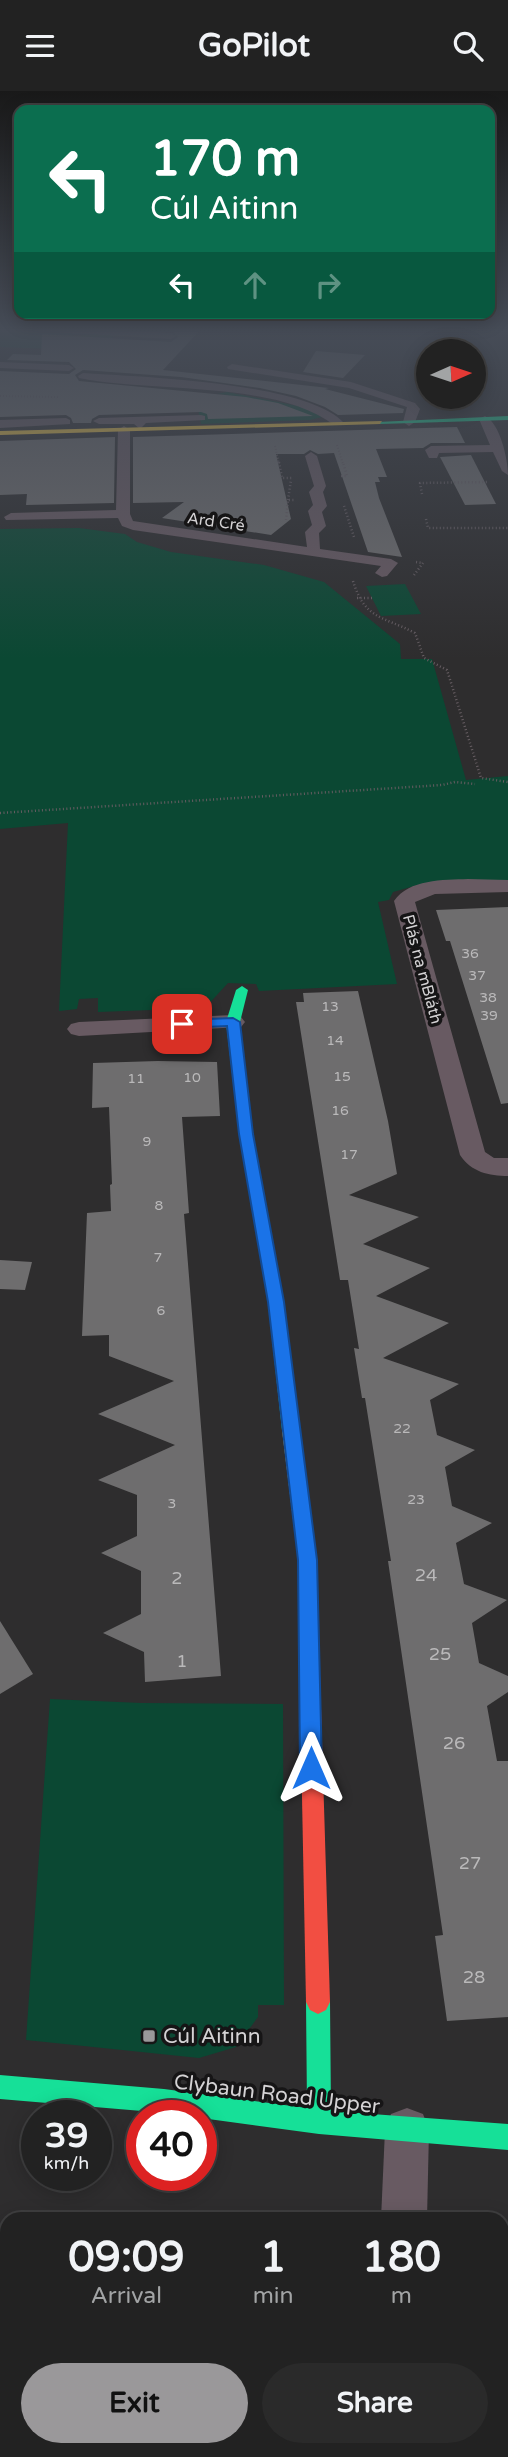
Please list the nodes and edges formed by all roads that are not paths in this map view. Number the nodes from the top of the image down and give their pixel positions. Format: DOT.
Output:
graph roads {
  1 [pos="124,438"];
  2 [pos="501,444"];
  3 [pos="433,455"];
  4 [pos="311,456"];
  5 [pos="508,471"];
  6 [pos="123,515"];
  7 [pos="11,517"];
  8 [pos="310,552"];
  9 [pos="383,573"];
  10 [pos="508,886"];
  11 [pos="242,990"];
  12 [pos="233,1022"];
  13 [pos="79,1029"];
  14 [pos="508,1167"];
  15 [pos="0,2087"];
  16 [pos="319,2122"];
  17 [pos="407,2130"];
  18 [pos="508,2137"];
  19 [pos="404,2212"];
  1 -- 6 [label="street"];
  2 -- 3 [label="street"];
  2 -- 5 [label="street"];
  4 -- 8 [label="street"];
  6 -- 7 [label="street, Ard Cré"];
  6 -- 8 [label="street, Ard Cré"];
  8 -- 9 [label="street, Ard Cré"];
  10 -- 14 [label="street, Plás na mBláth"];
  11 -- 12 [label="street"];
  12 -- 13 [label="street"];
  12 -- 16 [label="street"];
  15 -- 16 [label="street, Clybaun Road Upper"];
  16 -- 17 [label="street, Clybaun Road Upper"];
  17 -- 18 [label="street, Clybaun Road Upper"];
  17 -- 19 [label="street"];
}
